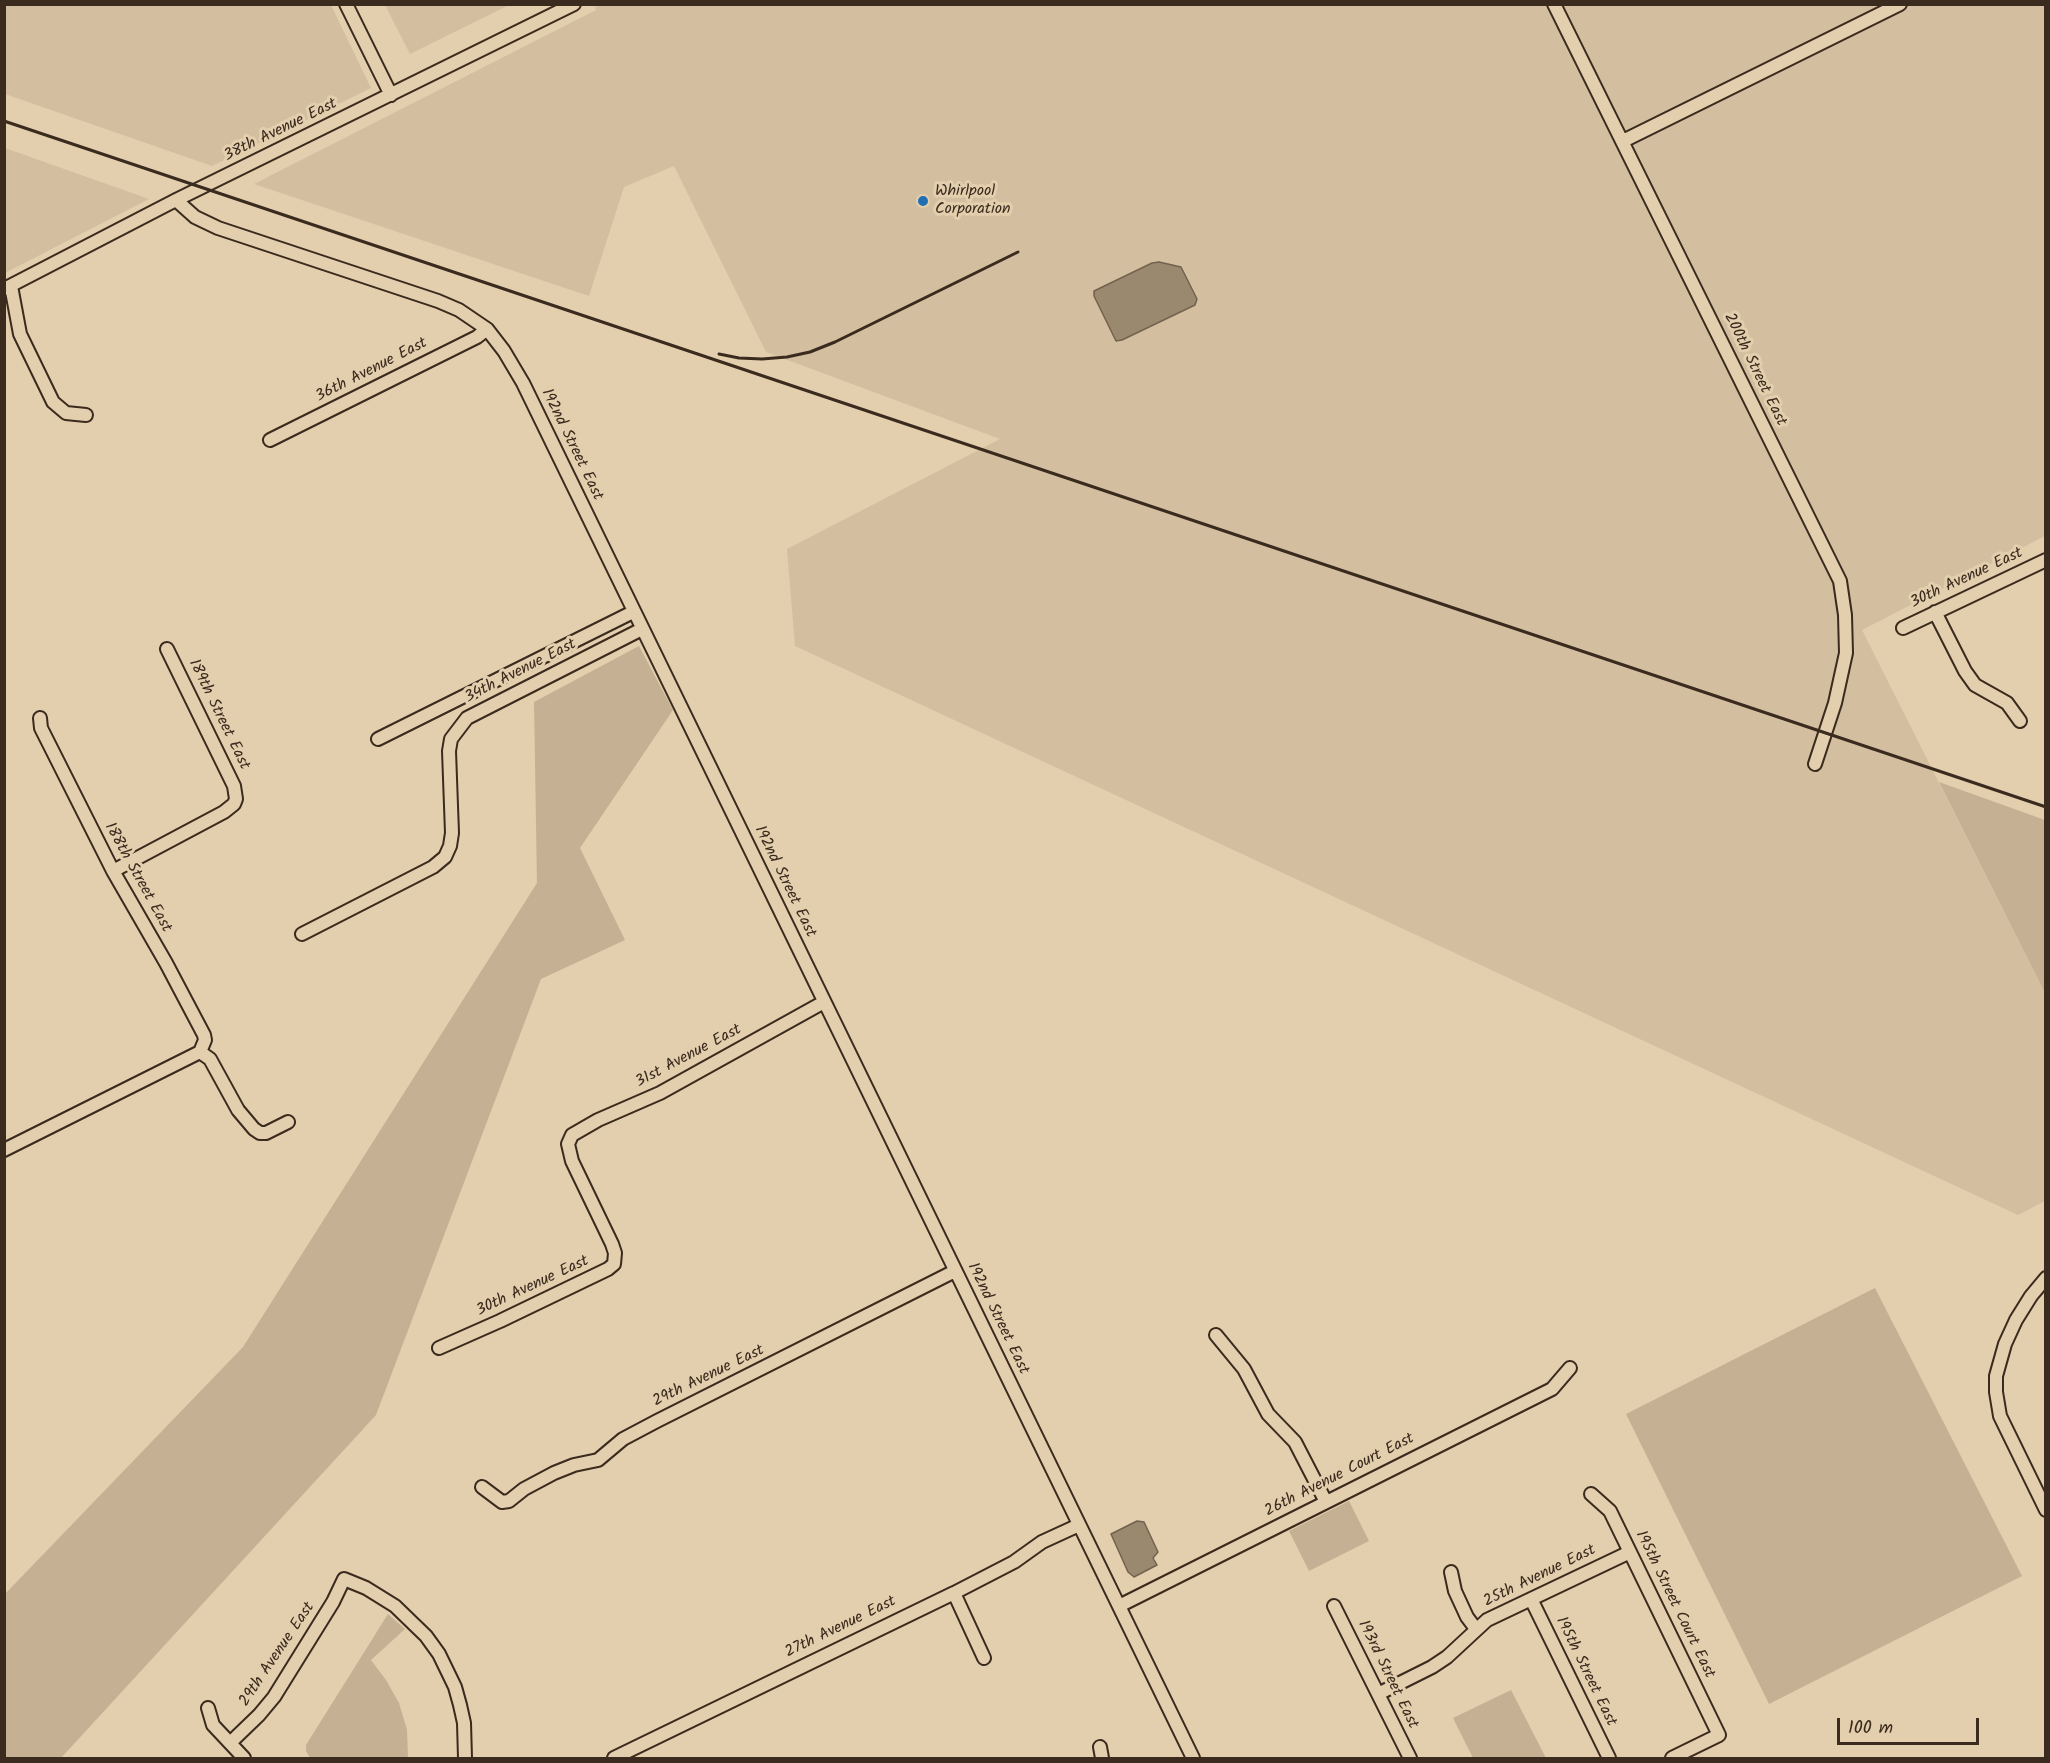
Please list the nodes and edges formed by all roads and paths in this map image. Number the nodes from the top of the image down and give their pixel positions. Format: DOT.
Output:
graph roads {
  1 [pos="346,4"];
  2 [pos="574,4"];
  3 [pos="1554,4"];
  4 [pos="1900,4"];
  5 [pos="391,95"];
  6 [pos="1623,141"];
  7 [pos="177,200"];
  8 [pos="8,288"];
  9 [pos="487,329"];
  10 [pos="86,415"];
  11 [pos="270,440"];
  12 [pos="2046,560"];
  13 [pos="633,612"];
  14 [pos="1935,612"];
  15 [pos="1903,627"];
  16 [pos="642,628"];
  17 [pos="167,649"];
  18 [pos="40,718"];
  19 [pos="2020,721"];
  20 [pos="378,739"];
  21 [pos="1815,764"];
  22 [pos="113,871"];
  23 [pos="302,934"];
  24 [pos="825,1002"];
  25 [pos="200,1052"];
  26 [pos="288,1122"];
  27 [pos="569,1140"];
  28 [pos="4,1150"];
  29 [pos="955,1271"];
  30 [pos="2046,1278"];
  31 [pos="1216,1335"];
  32 [pos="439,1348"];
  33 [pos="1570,1368"];
  34 [pos="482,1487"];
  35 [pos="1592,1494"];
  36 [pos="1326,1502"];
  37 [pos="2044,1504"];
  38 [pos="1079,1525"];
  39 [pos="1630,1552"];
  40 [pos="1451,1572"];
  41 [pos="954,1593"];
  42 [pos="1531,1599"];
  43 [pos="1334,1605"];
  44 [pos="1119,1606"];
  45 [pos="1476,1629"];
  46 [pos="984,1658"];
  47 [pos="1378,1694"];
  48 [pos="208,1708"];
  49 [pos="231,1742"];
  50 [pos="244,1758"];
  51 [pos="465,1758"];
  52 [pos="614,1758"];
  53 [pos="1193,1758"];
  54 [pos="1410,1758"];
  55 [pos="1609,1758"];
  56 [pos="1672,1758"];
  1 -- 5 [label="street"];
  2 -- 5 [label="street, 38th Avenue East"];
  3 -- 6 [label="street, 200th Street East"];
  4 -- 6 [label="street"];
  5 -- 7 [label="street, 38th Avenue East"];
  6 -- 21 [label="street, 200th Street East"];
  7 -- 8 [label="street, 38th Avenue East"];
  7 -- 9 [label="street, 192nd Street East"];
  8 -- 10 [label="street"];
  9 -- 11 [label="street, 36th Avenue East"];
  9 -- 13 [label="street, 192nd Street East"];
  12 -- 14 [label="street, 30th Avenue East"];
  13 -- 16 [label="street, 192nd Street East"];
  13 -- 20 [label="street"];
  14 -- 15 [label="street, 30th Avenue East"];
  14 -- 19 [label="street"];
  16 -- 23 [label="street, 34th Avenue East"];
  16 -- 24 [label="street, 192nd Street East"];
  17 -- 22 [label="street, 189th Street East"];
  18 -- 22 [label="street, 188th Street East"];
  22 -- 25 [label="street, 188th Street East"];
  24 -- 27 [label="street, 31st Avenue East"];
  24 -- 29 [label="street, 192nd Street East"];
  25 -- 26 [label="street"];
  25 -- 28 [label="street"];
  27 -- 32 [label="street, 30th Avenue East"];
  29 -- 34 [label="street, 29th Avenue East"];
  29 -- 38 [label="street, 192nd Street East"];
  30 -- 37 [label="street"];
  31 -- 36 [label="street"];
  33 -- 36 [label="street, 26th Avenue Court East"];
  35 -- 39 [label="street, 195th Street Court East"];
  36 -- 44 [label="street, 26th Avenue Court East"];
  38 -- 41 [label="street, 27th Avenue East"];
  38 -- 44 [label="street, 192nd Street East"];
  39 -- 42 [label="street, 25th Avenue East"];
  39 -- 56 [label="street, 195th Street Court East"];
  40 -- 45 [label="street"];
  41 -- 46 [label="street"];
  41 -- 52 [label="street, 27th Avenue East"];
  42 -- 45 [label="street, 25th Avenue East"];
  42 -- 55 [label="street, 195th Street East"];
  43 -- 47 [label="street, 193rd Street East"];
  44 -- 53 [label="street, 192nd Street East"];
  45 -- 47 [label="street, 25th Avenue East"];
  47 -- 54 [label="street, 193rd Street East"];
  48 -- 49 [label="street"];
  49 -- 50 [label="street"];
  49 -- 51 [label="street, 29th Avenue East"];
}
